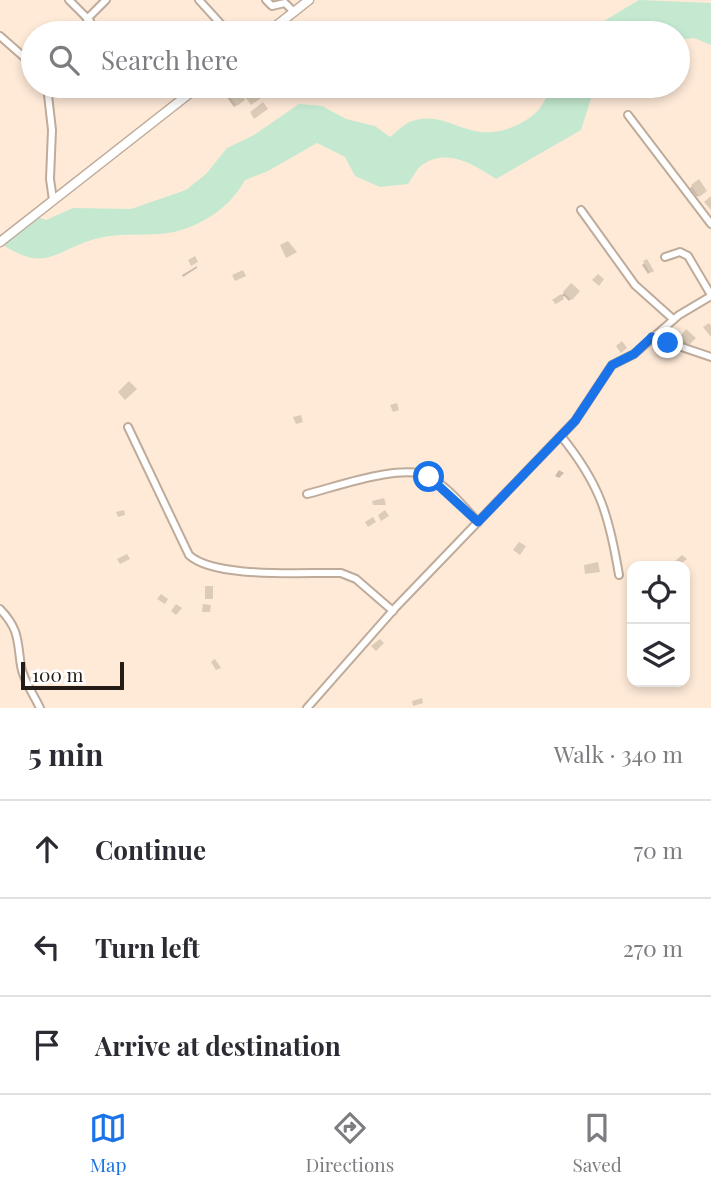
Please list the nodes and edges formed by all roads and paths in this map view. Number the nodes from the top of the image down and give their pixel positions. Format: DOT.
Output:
graph roads {
  1 [pos="69,0"];
  2 [pos="106,0"];
  3 [pos="199,0"];
  4 [pos="266,0"];
  5 [pos="310,0"];
  6 [pos="294,12"];
  7 [pos="88,19"];
  8 [pos="218,21"];
  9 [pos="282,21"];
  10 [pos="0,36"];
  11 [pos="21,54"];
  12 [pos="48,98"];
  13 [pos="184,98"];
  14 [pos="628,115"];
  15 [pos="53,200"];
  16 [pos="581,210"];
  17 [pos="710,222"];
  18 [pos="0,243"];
  19 [pos="665,257"];
  20 [pos="711,295"];
  21 [pos="674,319"];
  22 [pos="652,337"];
  23 [pos="711,357"];
  24 [pos="128,427"];
  25 [pos="561,436"];
  26 [pos="307,494"];
  27 [pos="478,522"];
  28 [pos="618,575"];
  29 [pos="0,609"];
  30 [pos="393,611"];
  31 [pos="40,708"];
  32 [pos="307,708"];
  1 -- 7 [label="street"];
  2 -- 7 [label="street"];
  3 -- 8 [label="street"];
  4 -- 6 [label="street"];
  5 -- 6 [label="street"];
  6 -- 9 [label="street"];
  10 -- 11 [label="street"];
  12 -- 15 [label="street"];
  13 -- 15 [label="street"];
  14 -- 17 [label="street"];
  15 -- 18 [label="street"];
  16 -- 21 [label="street"];
  19 -- 20 [label="street"];
  20 -- 21 [label="street"];
  21 -- 22 [label="street"];
  22 -- 23 [label="street"];
  22 -- 25 [label="street"];
  24 -- 30 [label="street"];
  25 -- 27 [label="street"];
  25 -- 28 [label="street"];
  26 -- 27 [label="street"];
  27 -- 30 [label="street"];
  29 -- 31 [label="street"];
  30 -- 32 [label="street"];
}
